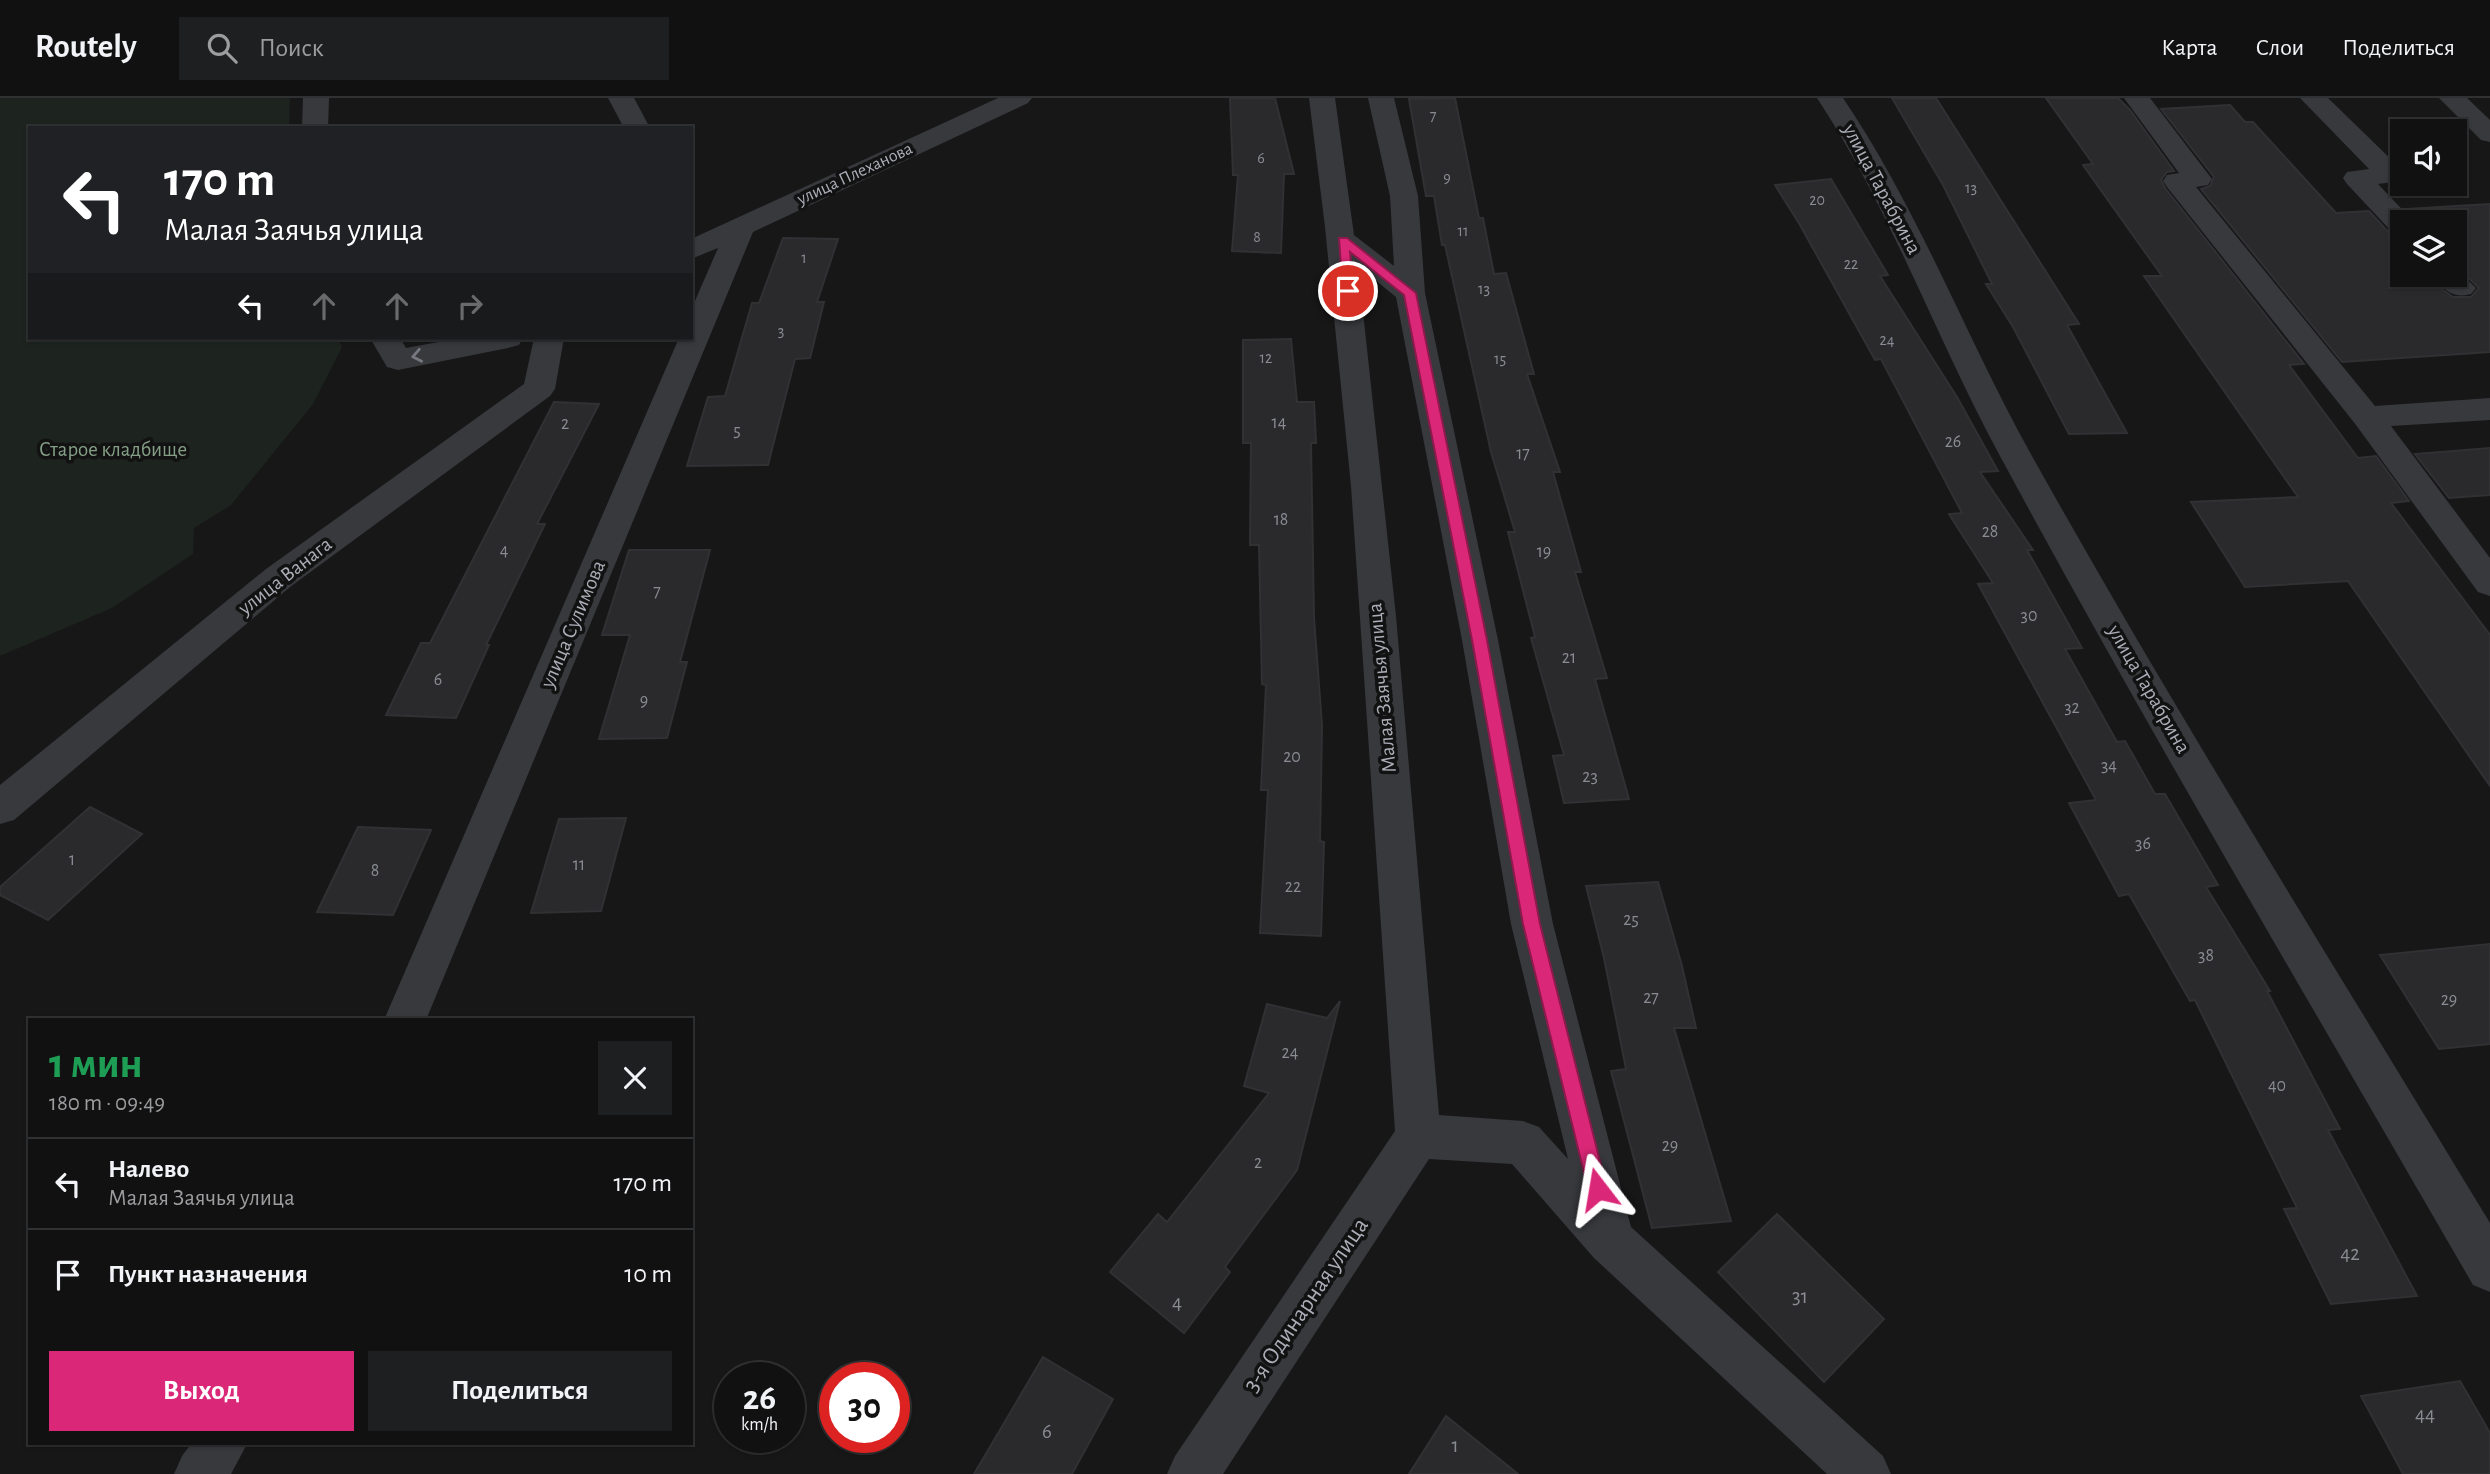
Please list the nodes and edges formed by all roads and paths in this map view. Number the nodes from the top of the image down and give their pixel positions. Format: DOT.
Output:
graph roads {
  1 [pos="316,98"];
  2 [pos="621,98"];
  3 [pos="1019,98"];
  4 [pos="1322,98"];
  5 [pos="1381,98"];
  6 [pos="1830,98"];
  7 [pos="2137,98"];
  8 [pos="2313,98"];
  9 [pos="2452,98"];
  10 [pos="315,126"];
  11 [pos="636,126"];
  12 [pos="2490,134"];
  13 [pos="2390,213"];
  14 [pos="741,227"];
  15 [pos="1343,240"];
  16 [pos="693,249"];
  17 [pos="1410,293"];
  18 [pos="386,340"];
  19 [pos="498,340"];
  20 [pos="549,340"];
  21 [pos="2490,409"];
  22 [pos="2367,417"];
  23 [pos="2490,583"];
  24 [pos="0,808"];
  25 [pos="406,1018"];
  26 [pos="1419,1136"];
  27 [pos="1611,1241"];
  28 [pos="2490,1268"];
  29 [pos="221,1445"];
  30 [pos="200,1474"];
  31 [pos="1193,1474"];
  32 [pos="1865,1474"];
  1 -- 10 [label="street"];
  2 -- 11 [label="street"];
  3 -- 14 [label="street, улица Плеханова"];
  4 -- 15 [label="street, Малая Заячья улица"];
  5 -- 17 [label="street"];
  6 -- 28 [label="street, улица Тарабрина"];
  7 -- 22 [label="street"];
  8 -- 13 [label="street"];
  9 -- 12 [label="street"];
  14 -- 16 [label="street, улица Плеханова"];
  14 -- 25 [label="street, улица Сулимова"];
  15 -- 17 [label="street"];
  15 -- 26 [label="street, Малая Заячья улица"];
  17 -- 27 [label="street"];
  19 -- 18 [label="street, one-way"];
  20 -- 24 [label="street, улица Ванага"];
  21 -- 22 [label="street"];
  22 -- 23 [label="street"];
  26 -- 27 [label="street"];
  26 -- 31 [label="street, 3-я Одинарная улица"];
  27 -- 32 [label="street"];
  29 -- 30 [label="street"];
}
